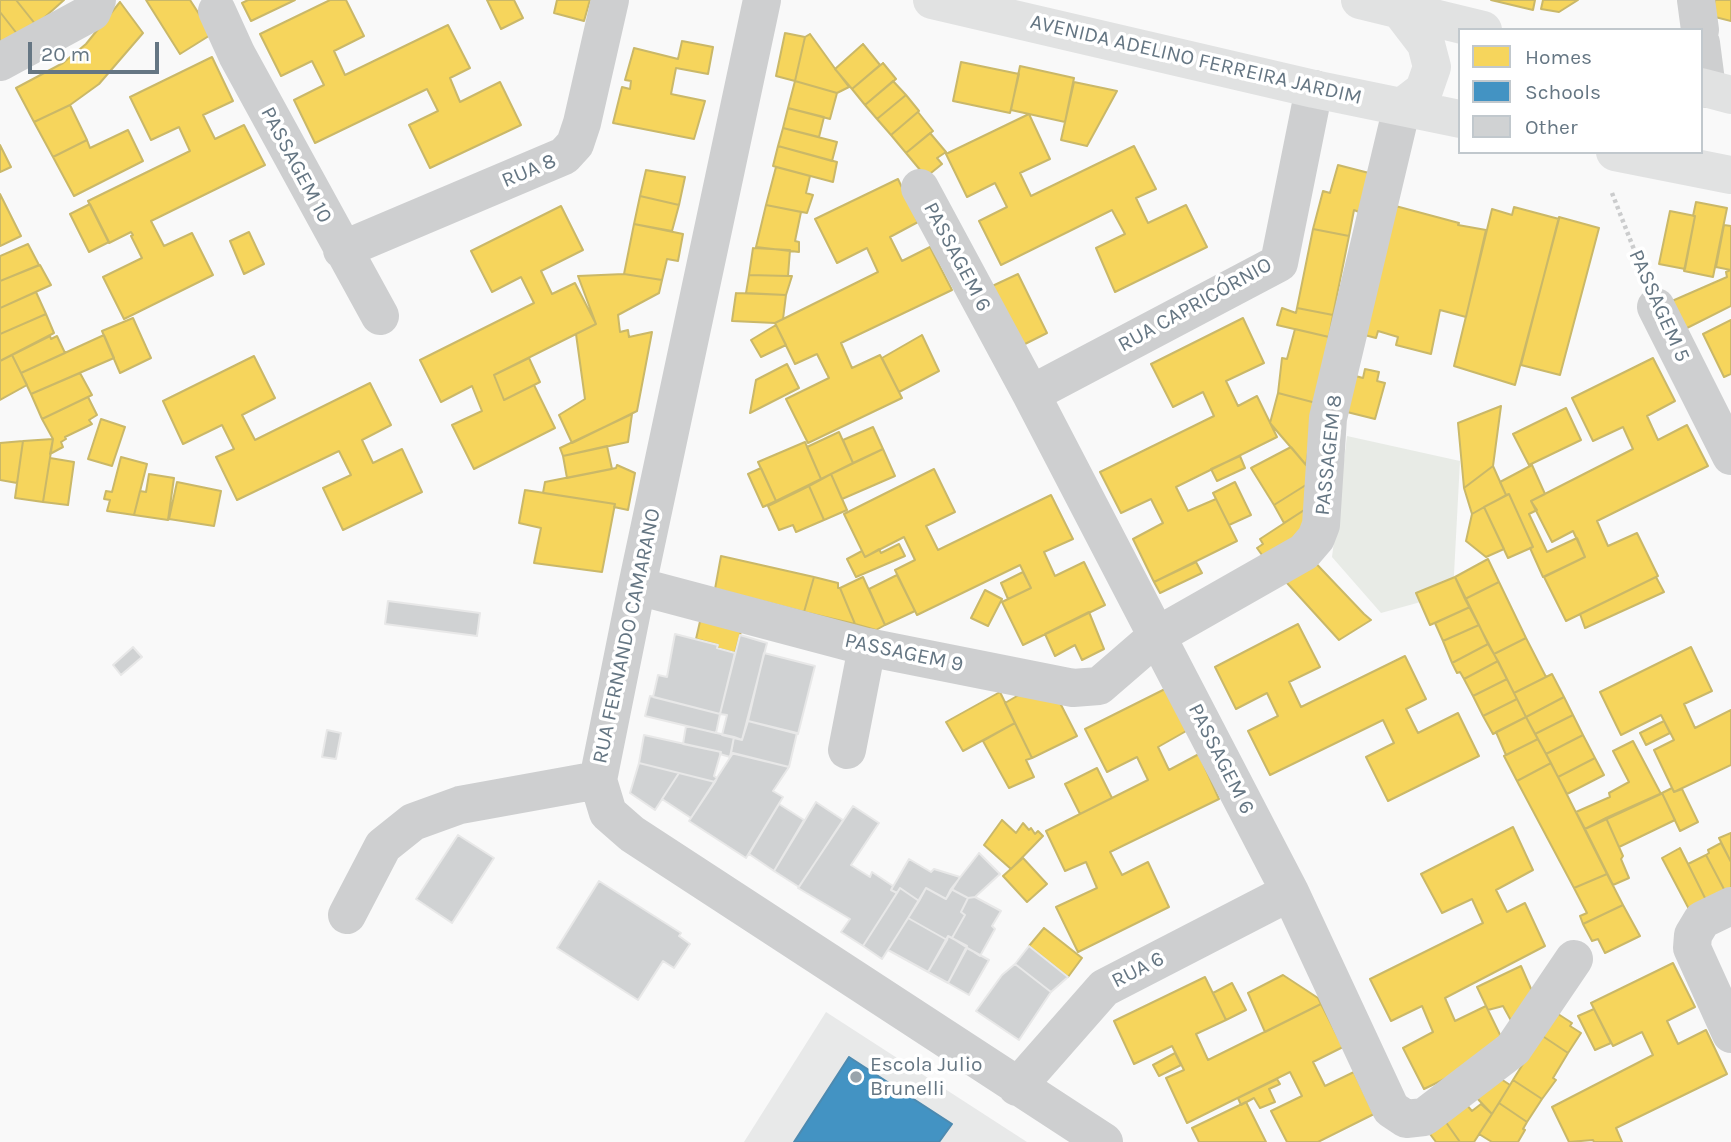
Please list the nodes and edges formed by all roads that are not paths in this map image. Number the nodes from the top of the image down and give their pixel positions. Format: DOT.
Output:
graph roads {
  1 [pos="97,0"];
  2 [pos="610,0"];
  3 [pos="762,0"];
  4 [pos="932,0"];
  5 [pos="1360,0"];
  6 [pos="1696,0"];
  7 [pos="1400,10"];
  8 [pos="217,11"];
  9 [pos="1475,28"];
  10 [pos="1699,28"];
  11 [pos="1703,51"];
  12 [pos="0,62"];
  13 [pos="1314,89"];
  14 [pos="1713,90"];
  15 [pos="1402,107"];
  16 [pos="1458,119"];
  17 [pos="1626,154"];
  18 [pos="1731,174"];
  19 [pos="920,188"];
  20 [pos="342,250"];
  21 [pos="1656,307"];
  22 [pos="380,316"];
  23 [pos="1031,394"];
  24 [pos="1731,456"];
  25 [pos="637,586"];
  26 [pos="1157,635"];
  27 [pos="867,647"];
  28 [pos="847,750"];
  29 [pos="598,780"];
  30 [pos="1290,892"];
  31 [pos="1731,906"];
  32 [pos="346,915"];
  33 [pos="1574,959"];
  34 [pos="1731,1034"];
  35 [pos="1017,1087"];
  36 [pos="1104,1142"];
  1 -- 12 [label="street"];
  2 -- 20 [label="street, RUA 8"];
  3 -- 25 [label="street, RUA FERNANDO CAMARANO"];
  4 -- 13 [label="main road, AVENIDA ADELINO FERREIRA JARDIM"];
  5 -- 7 [label="main road"];
  6 -- 10 [label="street"];
  7 -- 9 [label="main road"];
  7 -- 15 [label="main road"];
  8 -- 20 [label="street, PASSAGEM 10"];
  11 -- 14 [label="street"];
  13 -- 15 [label="main road, AVENIDA ADELINO FERREIRA JARDIM"];
  13 -- 23 [label="street, RUA CAPRICÓRNIO"];
  15 -- 16 [label="main road, AVENIDA ADELINO FERREIRA JARDIM"];
  15 -- 26 [label="street, PASSAGEM 8"];
  17 -- 18 [label="main road"];
  19 -- 23 [label="street, PASSAGEM 6"];
  20 -- 22 [label="street, PASSAGEM 10"];
  21 -- 24 [label="street, PASSAGEM 5"];
  23 -- 26 [label="street, PASSAGEM 6"];
  25 -- 27 [label="street, PASSAGEM 9"];
  25 -- 29 [label="street, RUA FERNANDO CAMARANO"];
  26 -- 27 [label="street, PASSAGEM 9"];
  26 -- 30 [label="street, PASSAGEM 6"];
  27 -- 28 [label="street"];
  29 -- 32 [label="street"];
  29 -- 35 [label="street, RUA FERNANDO CAMARANO"];
  30 -- 33 [label="street, PASSAGEM 6"];
  30 -- 35 [label="street, RUA 6"];
  31 -- 34 [label="street"];
  35 -- 36 [label="street, RUA FERNANDO CAMARANO"];
}
